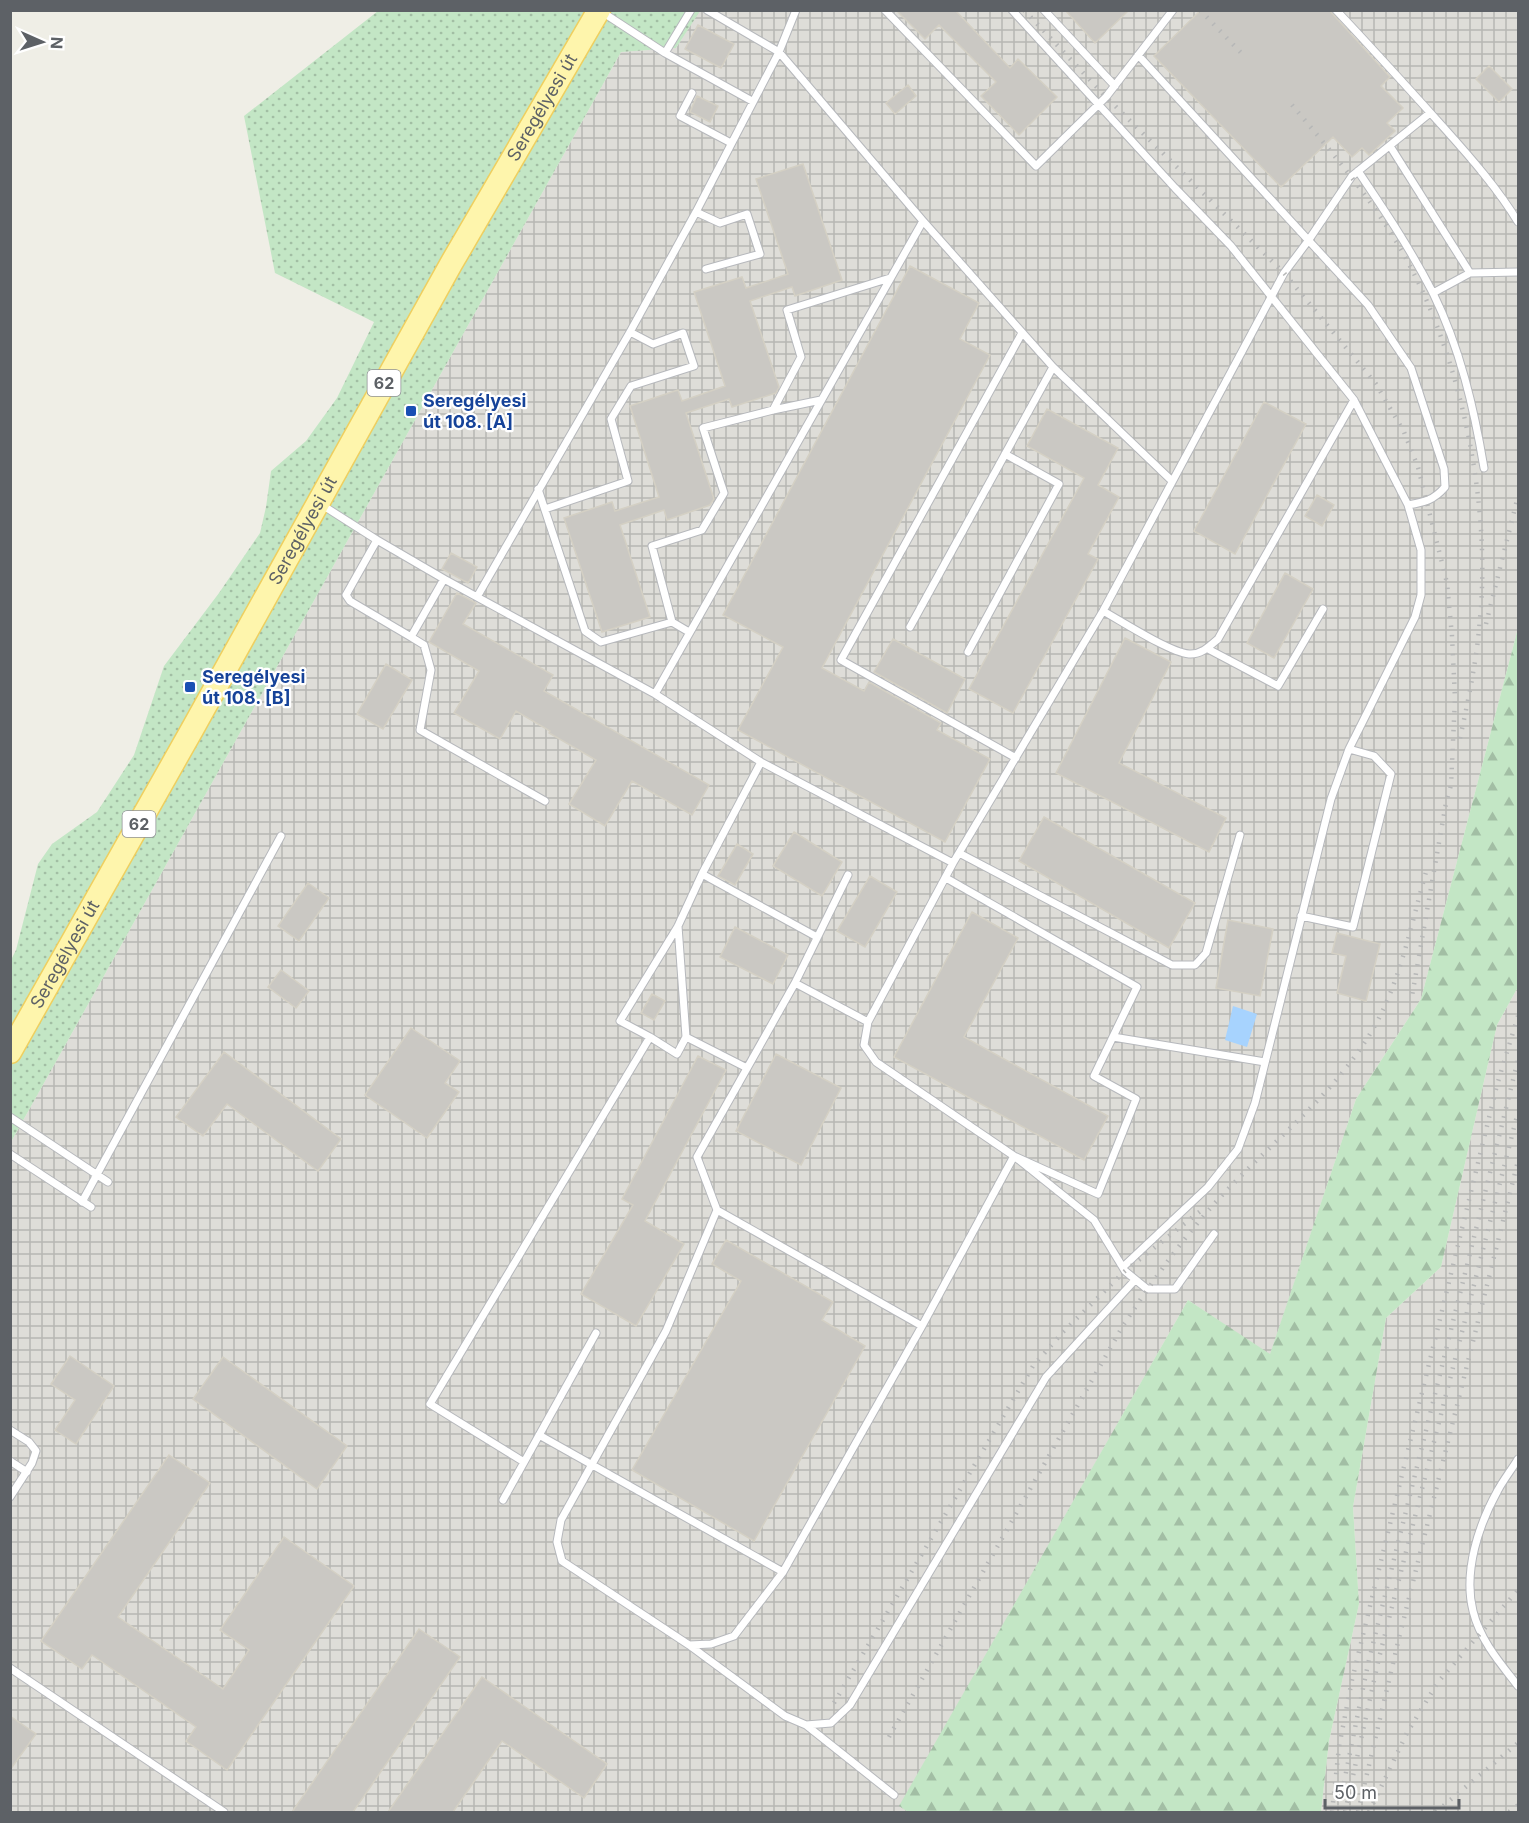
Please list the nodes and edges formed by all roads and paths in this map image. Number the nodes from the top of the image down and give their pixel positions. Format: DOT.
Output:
graph roads {
  1 [pos="599,10"];
  2 [pos="691,10"];
  3 [pos="707,10"];
  4 [pos="796,10"];
  5 [pos="885,10"];
  6 [pos="1012,10"];
  7 [pos="1044,10"];
  8 [pos="1173,10"];
  9 [pos="1336,10"];
  10 [pos="779,52"];
  11 [pos="665,53"];
  12 [pos="1138,55"];
  13 [pos="1115,86"];
  14 [pos="692,93"];
  15 [pos="752,101"];
  16 [pos="1098,105"];
  17 [pos="1430,113"];
  18 [pos="731,143"];
  19 [pos="1390,146"];
  20 [pos="1358,171"];
  21 [pos="696,212"];
  22 [pos="923,221"];
  23 [pos="1518,222"];
  24 [pos="1308,241"];
  25 [pos="706,269"];
  26 [pos="1518,272"];
  27 [pos="1470,273"];
  28 [pos="890,278"];
  29 [pos="1433,293"];
  30 [pos="1271,295"];
  31 [pos="630,332"];
  32 [pos="1022,333"];
  33 [pos="1053,367"];
  34 [pos="821,400"];
  35 [pos="1354,400"];
  36 [pos="773,410"];
  37 [pos="1005,454"];
  38 [pos="1484,468"];
  39 [pos="1172,482"];
  40 [pos="538,489"];
  41 [pos="318,502"];
  42 [pos="1408,505"];
  43 [pos="545,509"];
  44 [pos="376,540"];
  45 [pos="444,579"];
  46 [pos="477,597"];
  47 [pos="1323,609"];
  48 [pos="1103,611"];
  49 [pos="672,622"];
  50 [pos="910,627"];
  51 [pos="689,632"];
  52 [pos="411,637"];
  53 [pos="1208,649"];
  54 [pos="968,652"];
  55 [pos="655,694"];
  56 [pos="1349,749"];
  57 [pos="1016,758"];
  58 [pos="761,762"];
  59 [pos="545,801"];
  60 [pos="1240,835"];
  61 [pos="281,836"];
  62 [pos="959,853"];
  63 [pos="953,863"];
  64 [pos="702,874"];
  65 [pos="848,875"];
  66 [pos="946,878"];
  67 [pos="1301,916"];
  68 [pos="678,926"];
  69 [pos="817,937"];
  70 [pos="795,983"];
  71 [pos="868,1022"];
  72 [pos="650,1037"];
  73 [pos="686,1037"];
  74 [pos="1113,1037"];
  75 [pos="10,1052"];
  76 [pos="1265,1062"];
  77 [pos="747,1068"];
  78 [pos="10,1117"];
  79 [pos="10,1154"];
  80 [pos="1014,1156"];
  81 [pos="97,1176"];
  82 [pos="108,1182"];
  83 [pos="82,1202"];
  84 [pos="91,1207"];
  85 [pos="717,1210"];
  86 [pos="1214,1234"];
  87 [pos="1123,1267"];
  88 [pos="1136,1280"];
  89 [pos="922,1326"];
  90 [pos="596,1333"];
  91 [pos="10,1430"];
  92 [pos="539,1435"];
  93 [pos="1518,1459"];
  94 [pos="10,1461"];
  95 [pos="524,1462"];
  96 [pos="593,1464"];
  97 [pos="27,1472"];
  98 [pos="10,1497"];
  99 [pos="503,1500"];
  100 [pos="783,1572"];
  101 [pos="689,1645"];
  102 [pos="10,1668"];
  103 [pos="1518,1686"];
  104 [pos="806,1725"];
  105 [pos="894,1795"];
  106 [pos="224,1812"];
  1 -- 11 [label="lane"];
  1 -- 41 [label="main road, Seregélyesi út / 62"];
  2 -- 11 [label="lane"];
  3 -- 10 [label="lane"];
  4 -- 10 [label="lane"];
  5 -- 16 [label="lane"];
  6 -- 16 [label="lane"];
  7 -- 13 [label="lane"];
  8 -- 12 [label="lane"];
  9 -- 17 [label="lane"];
  10 -- 15 [label="lane"];
  10 -- 22 [label="lane"];
  11 -- 15 [label="lane"];
  12 -- 13 [label="lane"];
  12 -- 24 [label="lane"];
  13 -- 16 [label="lane"];
  14 -- 18 [label="lane"];
  15 -- 18 [label="lane"];
  16 -- 30 [label="lane"];
  17 -- 19 [label="lane"];
  17 -- 23 [label="lane"];
  18 -- 21 [label="lane"];
  19 -- 20 [label="lane"];
  19 -- 27 [label="lane"];
  20 -- 24 [label="lane"];
  20 -- 29 [label="lane"];
  21 -- 25 [label="lane"];
  21 -- 31 [label="lane"];
  22 -- 28 [label="lane"];
  22 -- 32 [label="lane"];
  24 -- 30 [label="lane"];
  24 -- 42 [label="lane"];
  26 -- 27 [label="lane"];
  27 -- 29 [label="lane"];
  28 -- 34 [label="lane"];
  28 -- 36 [label="lane"];
  29 -- 38 [label="lane"];
  30 -- 35 [label="lane"];
  30 -- 39 [label="lane"];
  31 -- 40 [label="lane"];
  31 -- 43 [label="lane"];
  32 -- 33 [label="lane"];
  32 -- 57 [label="lane"];
  33 -- 37 [label="lane"];
  33 -- 39 [label="lane"];
  34 -- 36 [label="lane"];
  34 -- 51 [label="lane"];
  35 -- 42 [label="lane"];
  35 -- 53 [label="lane"];
  36 -- 49 [label="lane"];
  37 -- 50 [label="lane"];
  37 -- 54 [label="lane"];
  39 -- 48 [label="lane"];
  40 -- 43 [label="lane"];
  40 -- 46 [label="lane"];
  41 -- 44 [label="lane"];
  41 -- 75 [label="main road, Seregélyesi út / 62"];
  42 -- 56 [label="lane"];
  43 -- 49 [label="lane"];
  44 -- 45 [label="lane"];
  44 -- 52 [label="lane"];
  45 -- 46 [label="lane"];
  45 -- 52 [label="lane"];
  46 -- 55 [label="lane"];
  47 -- 53 [label="lane"];
  48 -- 53 [label="lane"];
  48 -- 57 [label="lane"];
  49 -- 51 [label="lane"];
  51 -- 55 [label="lane"];
  52 -- 59 [label="lane"];
  55 -- 58 [label="lane"];
  56 -- 67 [label="lane"];
  56 -- 67 [label="lane"];
  57 -- 62 [label="lane"];
  58 -- 63 [label="lane"];
  58 -- 64 [label="lane"];
  60 -- 62 [label="lane"];
  61 -- 81 [label="lane"];
  62 -- 63 [label="lane"];
  63 -- 66 [label="lane"];
  64 -- 68 [label="lane"];
  64 -- 69 [label="lane"];
  65 -- 69 [label="lane"];
  66 -- 71 [label="lane"];
  66 -- 74 [label="lane"];
  67 -- 76 [label="lane"];
  68 -- 72 [label="lane"];
  68 -- 73 [label="lane"];
  69 -- 70 [label="lane"];
  70 -- 71 [label="lane"];
  70 -- 77 [label="lane"];
  71 -- 80 [label="lane"];
  72 -- 73 [label="lane"];
  72 -- 95 [label="lane"];
  73 -- 77 [label="lane"];
  74 -- 76 [label="lane"];
  74 -- 80 [label="lane"];
  76 -- 87 [label="lane"];
  77 -- 85 [label="lane"];
  78 -- 81 [label="lane"];
  79 -- 83 [label="lane"];
  80 -- 87 [label="lane"];
  80 -- 89 [label="lane"];
  81 -- 82 [label="lane"];
  81 -- 83 [label="lane"];
  83 -- 84 [label="lane"];
  85 -- 89 [label="lane"];
  85 -- 96 [label="lane"];
  86 -- 88 [label="lane"];
  87 -- 88 [label="lane"];
  88 -- 104 [label="lane"];
  89 -- 100 [label="lane"];
  90 -- 92 [label="lane"];
  91 -- 97 [label="lane"];
  92 -- 95 [label="lane"];
  92 -- 96 [label="lane"];
  93 -- 103 [label="lane"];
  94 -- 97 [label="lane"];
  95 -- 99 [label="lane"];
  96 -- 100 [label="lane"];
  96 -- 101 [label="lane"];
  97 -- 98 [label="lane"];
  100 -- 101 [label="lane"];
  101 -- 104 [label="lane"];
  102 -- 106 [label="lane"];
  104 -- 105 [label="lane"];
}
